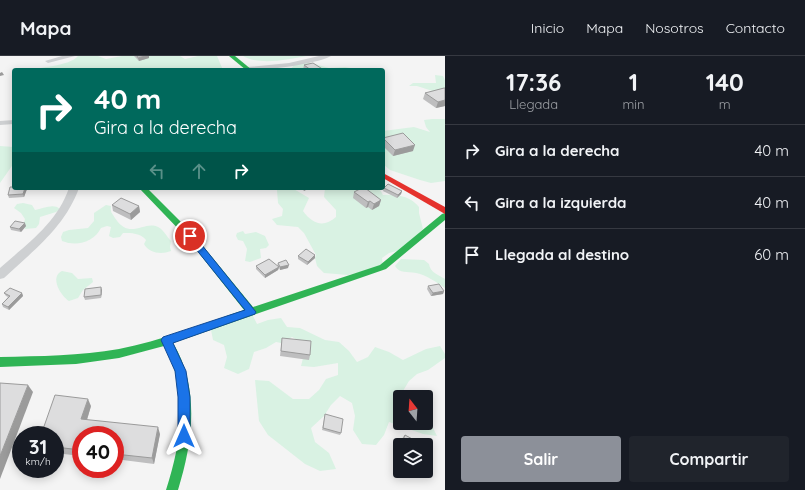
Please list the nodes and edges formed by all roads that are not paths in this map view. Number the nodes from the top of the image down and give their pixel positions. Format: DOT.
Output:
graph roads {
  1 [pos="72,56"];
  2 [pos="232,56"];
  3 [pos="328,56"];
  4 [pos="48,62"];
  5 [pos="247,68"];
  6 [pos="265,68"];
  7 [pos="12,122"];
  8 [pos="0,123"];
  9 [pos="385,176"];
  10 [pos="74,190"];
  11 [pos="145,190"];
  12 [pos="445,211"];
  13 [pos="445,216"];
  14 [pos="0,275"];
  15 [pos="252,312"];
  16 [pos="166,340"];
  17 [pos="0,362"];
  18 [pos="172,490"];
  1 -- 4 [label="street"];
  2 -- 5 [label="street"];
  3 -- 6 [label="street"];
  7 -- 8 [label="street"];
  9 -- 12 [label="street"];
  10 -- 14 [label="street"];
  11 -- 15 [label="street"];
  13 -- 15 [label="street"];
  15 -- 16 [label="street"];
  16 -- 17 [label="street"];
  16 -- 18 [label="street"];
}
